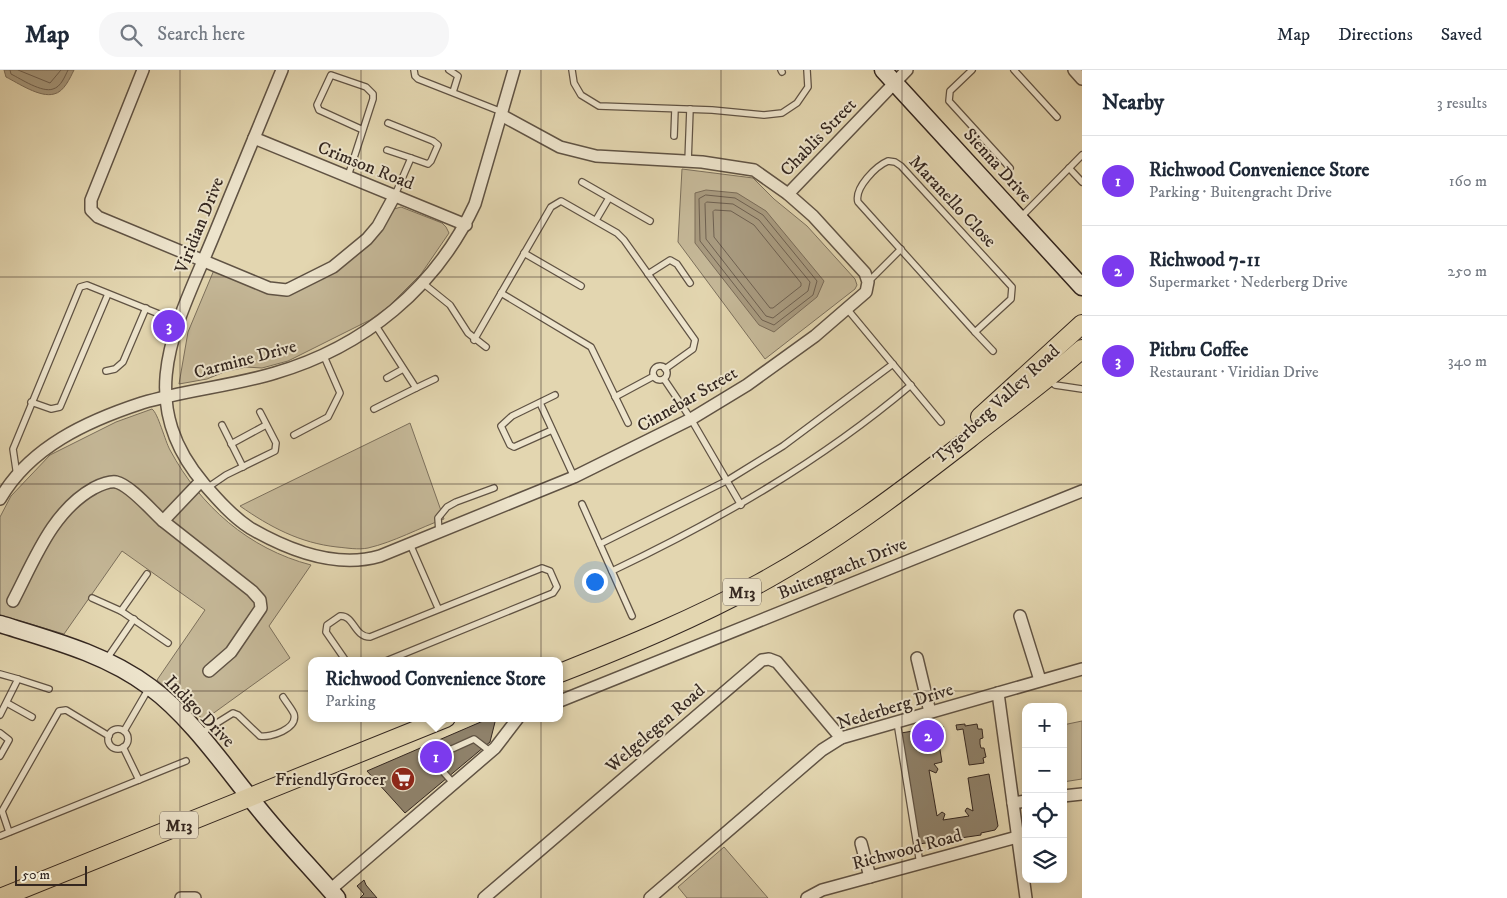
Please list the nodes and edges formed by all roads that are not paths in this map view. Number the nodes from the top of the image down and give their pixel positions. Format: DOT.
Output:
graph roads {
  1 [pos="144,70"];
  2 [pos="282,70"];
  3 [pos="414,70"];
  4 [pos="449,70"];
  5 [pos="514,70"];
  6 [pos="572,70"];
  7 [pos="807,70"];
  8 [pos="884,70"];
  9 [pos="907,70"];
  10 [pos="972,70"];
  11 [pos="1015,70"];
  12 [pos="1074,70"];
  13 [pos="1082,79"];
  14 [pos="895,82"];
  15 [pos="453,92"];
  16 [pos="675,109"];
  17 [pos="690,109"];
  18 [pos="502,114"];
  19 [pos="1057,117"];
  20 [pos="388,123"];
  21 [pos="363,130"];
  22 [pos="674,136"];
  23 [pos="254,138"];
  24 [pos="387,150"];
  25 [pos="1082,155"];
  26 [pos="411,158"];
  27 [pos="688,162"];
  28 [pos="1010,168"];
  29 [pos="1069,168"];
  30 [pos="348,176"];
  31 [pos="582,182"];
  32 [pos="1082,182"];
  33 [pos="788,194"];
  34 [pos="394,196"];
  35 [pos="609,198"];
  36 [pos="1019,218"];
  37 [pos="596,220"];
  38 [pos="650,221"];
  39 [pos="466,225"];
  40 [pos="901,250"];
  41 [pos="524,253"];
  42 [pos="204,260"];
  43 [pos="648,274"];
  44 [pos="690,282"];
  45 [pos="868,282"];
  46 [pos="424,284"];
  47 [pos="581,286"];
  48 [pos="1082,287"];
  49 [pos="501,293"];
  50 [pos="108,294"];
  51 [pos="146,308"];
  52 [pos="848,310"];
  53 [pos="179,322"];
  54 [pos="1082,324"];
  55 [pos="376,326"];
  56 [pos="976,332"];
  57 [pos="474,340"];
  58 [pos="486,347"];
  59 [pos="1082,349"];
  60 [pos="993,351"];
  61 [pos="323,354"];
  62 [pos="893,364"];
  63 [pos="403,368"];
  64 [pos="665,369"];
  65 [pos="106,371"];
  66 [pos="654,376"];
  67 [pos="387,378"];
  68 [pos="435,379"];
  69 [pos="664,379"];
  70 [pos="1046,379"];
  71 [pos="910,385"];
  72 [pos="416,388"];
  73 [pos="1082,389"];
  74 [pos="555,395"];
  75 [pos="165,397"];
  76 [pos="615,397"];
  77 [pos="31,402"];
  78 [pos="540,402"];
  79 [pos="374,409"];
  80 [pos="260,412"];
  81 [pos="691,420"];
  82 [pos="941,422"];
  83 [pos="628,423"];
  84 [pos="222,424"];
  85 [pos="266,425"];
  86 [pos="552,430"];
  87 [pos="294,435"];
  88 [pos="231,444"];
  89 [pos="242,467"];
  90 [pos="17,476"];
  91 [pos="574,478"];
  92 [pos="728,480"];
  93 [pos="204,484"];
  94 [pos="910,485"];
  95 [pos="494,488"];
  96 [pos="1082,491"];
  97 [pos="0,499"];
  98 [pos="582,504"];
  99 [pos="741,505"];
  100 [pos="163,521"];
  101 [pos="439,532"];
  102 [pos="410,544"];
  103 [pos="600,544"];
  104 [pos="612,571"];
  105 [pos="147,574"];
  106 [pos="92,598"];
  107 [pos="13,601"];
  108 [pos="438,608"];
  109 [pos="121,611"];
  110 [pos="632,616"];
  111 [pos="1020,616"];
  112 [pos="134,619"];
  113 [pos="0,624"];
  114 [pos="168,643"];
  115 [pos="343,657"];
  116 [pos="396,657"];
  117 [pos="917,658"];
  118 [pos="106,660"];
  119 [pos="1082,668"];
  120 [pos="209,671"];
  121 [pos="563,672"];
  122 [pos="0,674"];
  123 [pos="18,679"];
  124 [pos="1040,680"];
  125 [pos="150,686"];
  126 [pos="49,688"];
  127 [pos="998,693"];
  128 [pos="283,697"];
  129 [pos="563,700"];
  130 [pos="7,703"];
  131 [pos="930,712"];
  132 [pos="0,715"];
  133 [pos="32,718"];
  134 [pos="436,722"];
  135 [pos="515,722"];
  136 [pos="897,722"];
  137 [pos="124,731"];
  138 [pos="0,733"];
  139 [pos="198,734"];
  140 [pos="109,736"];
  141 [pos="841,738"];
  142 [pos="123,747"];
  143 [pos="491,752"];
  144 [pos="0,756"];
  145 [pos="186,761"];
  146 [pos="139,780"];
  147 [pos="454,784"];
  148 [pos="1082,794"];
  149 [pos="1067,796"];
  150 [pos="249,797"];
  151 [pos="1022,802"];
  152 [pos="1013,803"];
  153 [pos="9,832"];
  154 [pos="0,836"];
  155 [pos="1017,838"];
  156 [pos="861,842"];
  157 [pos="920,864"];
  158 [pos="870,877"];
  159 [pos="333,894"];
  160 [pos="0,898"];
  161 [pos="181,898"];
  162 [pos="194,898"];
  163 [pos="484,898"];
  164 [pos="650,898"];
  165 [pos="807,898"];
  166 [pos="1026,898"];
  1 -- 42 [label="street"];
  2 -- 23 [label="street, Viridian Drive"];
  3 -- 15 [label="lane"];
  4 -- 15 [label="lane"];
  5 -- 18 [label="street, Carmine Drive"];
  6 -- 16 [label="lane"];
  7 -- 17 [label="lane"];
  8 -- 14 [label="street, Sienna Drive"];
  9 -- 14 [label="street, Chablis Street"];
  10 -- 28 [label="lane"];
  11 -- 19 [label="lane"];
  12 -- 13 [label="street"];
  14 -- 33 [label="street, Chablis Street"];
  14 -- 36 [label="street, Sienna Drive"];
  15 -- 18 [label="lane"];
  16 -- 17 [label="lane"];
  16 -- 22 [label="lane"];
  17 -- 27 [label="lane"];
  18 -- 27 [label="street"];
  18 -- 39 [label="street, Carmine Drive"];
  20 -- 26 [label="lane"];
  21 -- 21 [label="lane"];
  21 -- 30 [label="lane"];
  23 -- 30 [label="street, Crimson Road"];
  23 -- 42 [label="street, Viridian Drive"];
  24 -- 26 [label="lane"];
  25 -- 29 [label="lane"];
  26 -- 34 [label="lane"];
  27 -- 33 [label="street"];
  29 -- 32 [label="lane"];
  29 -- 36 [label="lane"];
  30 -- 34 [label="street, Crimson Road"];
  31 -- 35 [label="lane"];
  33 -- 45 [label="street"];
  34 -- 39 [label="street, Crimson Road"];
  34 -- 42 [label="street"];
  35 -- 37 [label="lane"];
  35 -- 38 [label="lane"];
  36 -- 48 [label="street, Sienna Drive"];
  37 -- 41 [label="lane"];
  37 -- 43 [label="lane"];
  39 -- 46 [label="street, Carmine Drive"];
  40 -- 45 [label="lane"];
  40 -- 56 [label="lane, Maranello Close"];
  40 -- 56 [label="lane, Maranello Close"];
  41 -- 47 [label="lane"];
  41 -- 49 [label="lane"];
  42 -- 53 [label="street, Viridian Drive"];
  43 -- 44 [label="lane"];
  43 -- 64 [label="lane"];
  45 -- 52 [label="street, Cinnebar Street"];
  46 -- 55 [label="street, Carmine Drive"];
  46 -- 57 [label="lane"];
  49 -- 57 [label="lane"];
  49 -- 76 [label="lane"];
  50 -- 51 [label="lane"];
  50 -- 77 [label="lane"];
  50 -- 77 [label="lane"];
  51 -- 53 [label="lane"];
  51 -- 65 [label="lane"];
  52 -- 62 [label="lane"];
  52 -- 81 [label="street, Cinnebar Street"];
  53 -- 75 [label="street, Viridian Drive"];
  54 -- 94 [label="main road, Tygerberg Valley Road / M13"];
  55 -- 61 [label="street, Carmine Drive"];
  55 -- 63 [label="lane"];
  56 -- 60 [label="lane, Maranello Close"];
  57 -- 58 [label="lane"];
  59 -- 70 [label="main road, Tygerberg Valley Road / M13"];
  61 -- 75 [label="street, Carmine Drive"];
  61 -- 87 [label="lane"];
  62 -- 71 [label="lane"];
  62 -- 92 [label="lane"];
  63 -- 67 [label="lane"];
  63 -- 72 [label="lane"];
  64 -- 66 [label="lane"];
  64 -- 69 [label="lane"];
  66 -- 69 [label="lane"];
  66 -- 76 [label="lane"];
  68 -- 72 [label="lane"];
  69 -- 81 [label="lane"];
  70 -- 73 [label="lane"];
  70 -- 94 [label="main road, Tygerberg Valley Road / M13"];
  71 -- 82 [label="lane"];
  71 -- 99 [label="lane"];
  72 -- 79 [label="lane"];
  74 -- 78 [label="lane"];
  75 -- 90 [label="street, Carmine Drive"];
  75 -- 93 [label="street, Cinnebar Street"];
  76 -- 83 [label="lane"];
  77 -- 90 [label="lane"];
  78 -- 86 [label="lane"];
  78 -- 86 [label="lane"];
  80 -- 85 [label="lane"];
  81 -- 91 [label="street, Cinnebar Street"];
  81 -- 92 [label="lane"];
  84 -- 88 [label="lane"];
  85 -- 88 [label="lane"];
  85 -- 89 [label="lane"];
  86 -- 91 [label="lane"];
  88 -- 89 [label="lane"];
  89 -- 93 [label="lane"];
  90 -- 97 [label="street, Carmine Drive"];
  91 -- 101 [label="street, Cinnebar Street"];
  92 -- 99 [label="lane"];
  92 -- 103 [label="lane"];
  93 -- 100 [label="street"];
  93 -- 102 [label="street, Cinnebar Street"];
  94 -- 121 [label="main road, Tygerberg Valley Road / M13"];
  95 -- 101 [label="lane"];
  96 -- 129 [label="street, Buitengracht Drive"];
  98 -- 103 [label="lane"];
  99 -- 104 [label="lane"];
  100 -- 107 [label="street"];
  100 -- 120 [label="street"];
  101 -- 102 [label="street, Cinnebar Street"];
  102 -- 108 [label="lane"];
  103 -- 104 [label="lane"];
  104 -- 110 [label="lane"];
  105 -- 109 [label="lane"];
  106 -- 109 [label="lane"];
  108 -- 115 [label="lane"];
  108 -- 116 [label="lane"];
  109 -- 112 [label="lane"];
  111 -- 124 [label="street"];
  112 -- 114 [label="lane"];
  112 -- 118 [label="lane"];
  113 -- 118 [label="street, Indigo Drive"];
  117 -- 131 [label="street"];
  118 -- 125 [label="street, Indigo Drive"];
  119 -- 124 [label="street, Nederberg Drive"];
  122 -- 123 [label="lane"];
  123 -- 126 [label="lane"];
  123 -- 130 [label="lane"];
  124 -- 127 [label="street, Nederberg Drive"];
  125 -- 137 [label="lane"];
  125 -- 139 [label="street, Indigo Drive"];
  127 -- 131 [label="street, Nederberg Drive"];
  127 -- 152 [label="street"];
  128 -- 139 [label="lane"];
  130 -- 132 [label="lane"];
  130 -- 133 [label="lane"];
  131 -- 136 [label="street, Nederberg Drive"];
  134 -- 150 [label="main road, M13"];
  135 -- 143 [label="street"];
  136 -- 141 [label="street, Nederberg Drive"];
  136 -- 157 [label="lane"];
  137 -- 140 [label="lane"];
  137 -- 142 [label="lane"];
  138 -- 144 [label="lane"];
  139 -- 150 [label="street, Indigo Drive"];
  140 -- 142 [label="lane"];
  140 -- 153 [label="lane"];
  141 -- 163 [label="street, Welgelegen Road"];
  141 -- 164 [label="street, Nederberg Drive"];
  142 -- 146 [label="lane"];
  143 -- 147 [label="street"];
  143 -- 147 [label="lane"];
  145 -- 146 [label="lane"];
  146 -- 153 [label="lane"];
  147 -- 159 [label="street"];
  148 -- 149 [label="street"];
  150 -- 159 [label="street, Indigo Drive"];
  150 -- 160 [label="main road, M13"];
  151 -- 152 [label="street"];
  152 -- 155 [label="street"];
  153 -- 154 [label="lane"];
  155 -- 157 [label="street, Richwood Road"];
  155 -- 166 [label="street"];
  156 -- 158 [label="street"];
  157 -- 158 [label="street, Richwood Road"];
  158 -- 165 [label="street, Richwood Road"];
  161 -- 162 [label="street"];
}
